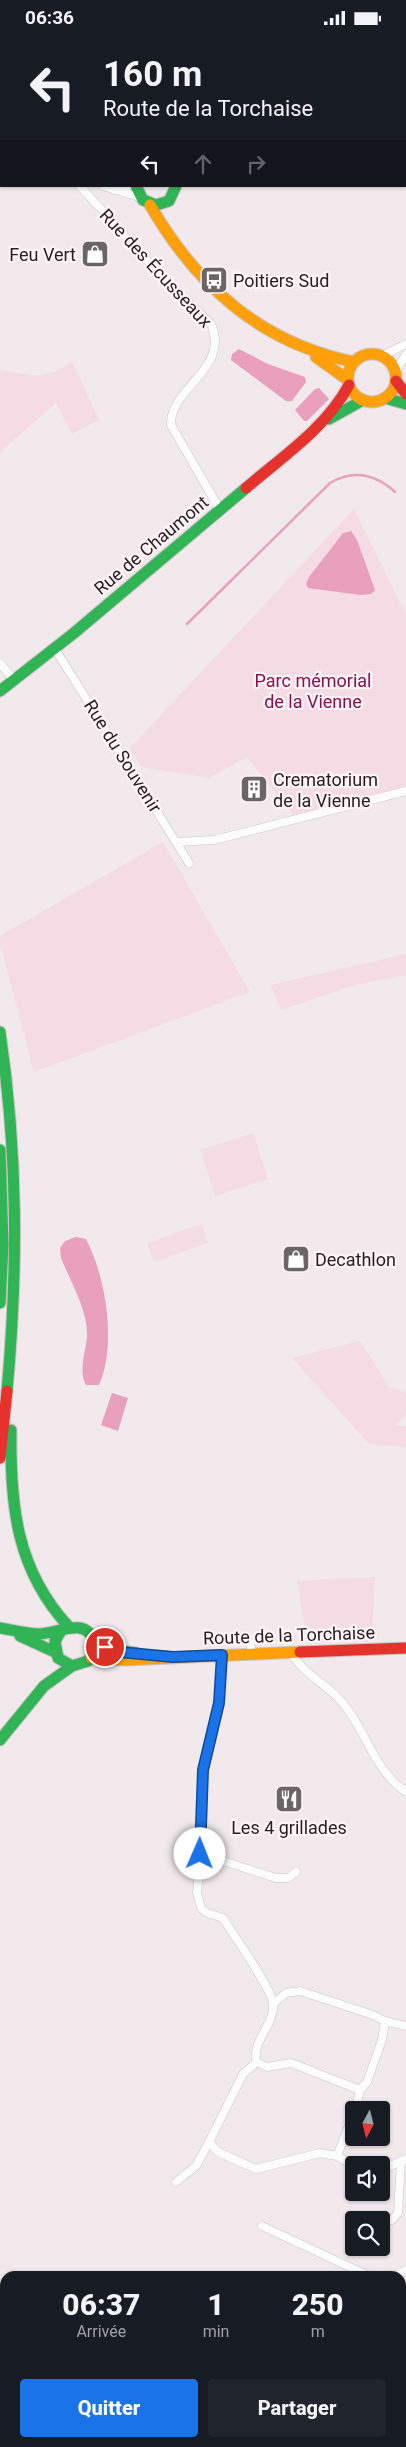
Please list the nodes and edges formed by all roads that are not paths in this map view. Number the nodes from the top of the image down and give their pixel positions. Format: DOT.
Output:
graph roads {
  1 [pos="81,187"];
  2 [pos="105,187"];
  3 [pos="124,187"];
  4 [pos="176,187"];
  5 [pos="112,190"];
  6 [pos="137,192"];
  7 [pos="168,202"];
  8 [pos="150,205"];
  9 [pos="179,249"];
  10 [pos="406,344"];
  11 [pos="304,350"];
  12 [pos="406,354"];
  13 [pos="382,356"];
  14 [pos="354,362"];
  15 [pos="395,377"];
  16 [pos="349,383"];
  17 [pos="406,394"];
  18 [pos="385,398"];
  19 [pos="363,400"];
  20 [pos="406,404"];
  21 [pos="323,422"];
  22 [pos="220,510"];
  23 [pos="55,649"];
  24 [pos="0,663"];
  25 [pos="14,680"];
  26 [pos="0,691"];
  27 [pos="406,791"];
  28 [pos="177,842"];
  29 [pos="190,863"];
  30 [pos="0,1032"];
  31 [pos="0,1150"];
  32 [pos="2,1279"];
  33 [pos="0,1293"];
  34 [pos="0,1303"];
  35 [pos="13,1349"];
  36 [pos="0,1458"];
  37 [pos="0,1628"];
  38 [pos="65,1629"];
  39 [pos="94,1641"];
  40 [pos="406,1648"];
  41 [pos="55,1652"];
  42 [pos="291,1652"];
  43 [pos="222,1655"];
  44 [pos="173,1657"];
  45 [pos="91,1658"];
  46 [pos="72,1666"];
  47 [pos="0,1740"];
  48 [pos="406,1792"];
  49 [pos="200,1854"];
  50 [pos="296,1872"];
  51 [pos="273,2004"];
  52 [pos="385,2021"];
  53 [pos="406,2026"];
  54 [pos="257,2062"];
  55 [pos="360,2090"];
  56 [pos="357,2101"];
  57 [pos="345,2135"];
  58 [pos="209,2142"];
  59 [pos="337,2156"];
  60 [pos="404,2160"];
  61 [pos="345,2161"];
  62 [pos="390,2166"];
  63 [pos="176,2182"];
  64 [pos="390,2220"];
  65 [pos="262,2226"];
  66 [pos="358,2271"];
  1 -- 22 [label="street, Rue des Écusseaux"];
  2 -- 5 [label="street, Rue des Écusseaux"];
  3 -- 5 [label="street, Rue des Écusseaux"];
  4 -- 7 [label="main road"];
  5 -- 6 [label="street, Rue des Écusseaux"];
  6 -- 8 [label="main road"];
  7 -- 8 [label="main road"];
  7 -- 9 [label="main road"];
  8 -- 9 [label="main road"];
  9 -- 11 [label="main road"];
  10 -- 13 [label="street"];
  11 -- 14 [label="main road"];
  11 -- 16 [label="main road"];
  12 -- 15 [label="street"];
  13 -- 14 [label="main road"];
  13 -- 15 [label="main road"];
  14 -- 16 [label="main road"];
  15 -- 17 [label="main road"];
  15 -- 18 [label="main road"];
  16 -- 19 [label="main road"];
  16 -- 21 [label="main road, Rue de Chaumont"];
  18 -- 19 [label="main road"];
  18 -- 20 [label="main road"];
  19 -- 21 [label="main road, Rue de Chaumont"];
  21 -- 22 [label="main road, Rue de Chaumont"];
  22 -- 23 [label="main road, Rue de Chaumont"];
  23 -- 25 [label="main road, Rue de Chaumont"];
  23 -- 28 [label="street, Rue du Souvenir"];
  24 -- 25 [label="street"];
  25 -- 26 [label="main road, Rue de Chaumont"];
  27 -- 28 [label="street"];
  28 -- 29 [label="street, Rue du Souvenir"];
  30 -- 35 [label="main road"];
  31 -- 32 [label="main road"];
  32 -- 33 [label="main road"];
  32 -- 34 [label="main road"];
  35 -- 36 [label="main road"];
  35 -- 38 [label="main road"];
  37 -- 38 [label="main road"];
  37 -- 41 [label="main road"];
  38 -- 39 [label="main road"];
  38 -- 41 [label="main road"];
  39 -- 44 [label="main road, Route de la Torchaise"];
  39 -- 45 [label="main road"];
  40 -- 42 [label="main road, Route de la Torchaise"];
  41 -- 46 [label="main road"];
  42 -- 43 [label="main road, Route de la Torchaise"];
  42 -- 48 [label="street"];
  43 -- 44 [label="main road, Route de la Torchaise"];
  43 -- 49 [label="street"];
  44 -- 45 [label="main road, Route de la Torchaise"];
  45 -- 46 [label="main road"];
  46 -- 47 [label="main road"];
  49 -- 50 [label="street"];
  49 -- 51 [label="street"];
  51 -- 52 [label="street"];
  51 -- 54 [label="street"];
  52 -- 53 [label="street"];
  52 -- 55 [label="street"];
  54 -- 55 [label="street"];
  54 -- 58 [label="street"];
  55 -- 56 [label="street"];
  57 -- 59 [label="street"];
  58 -- 59 [label="street"];
  58 -- 63 [label="street"];
  59 -- 61 [label="street"];
  60 -- 62 [label="street"];
  60 -- 64 [label="street"];
  65 -- 66 [label="street"];
}
